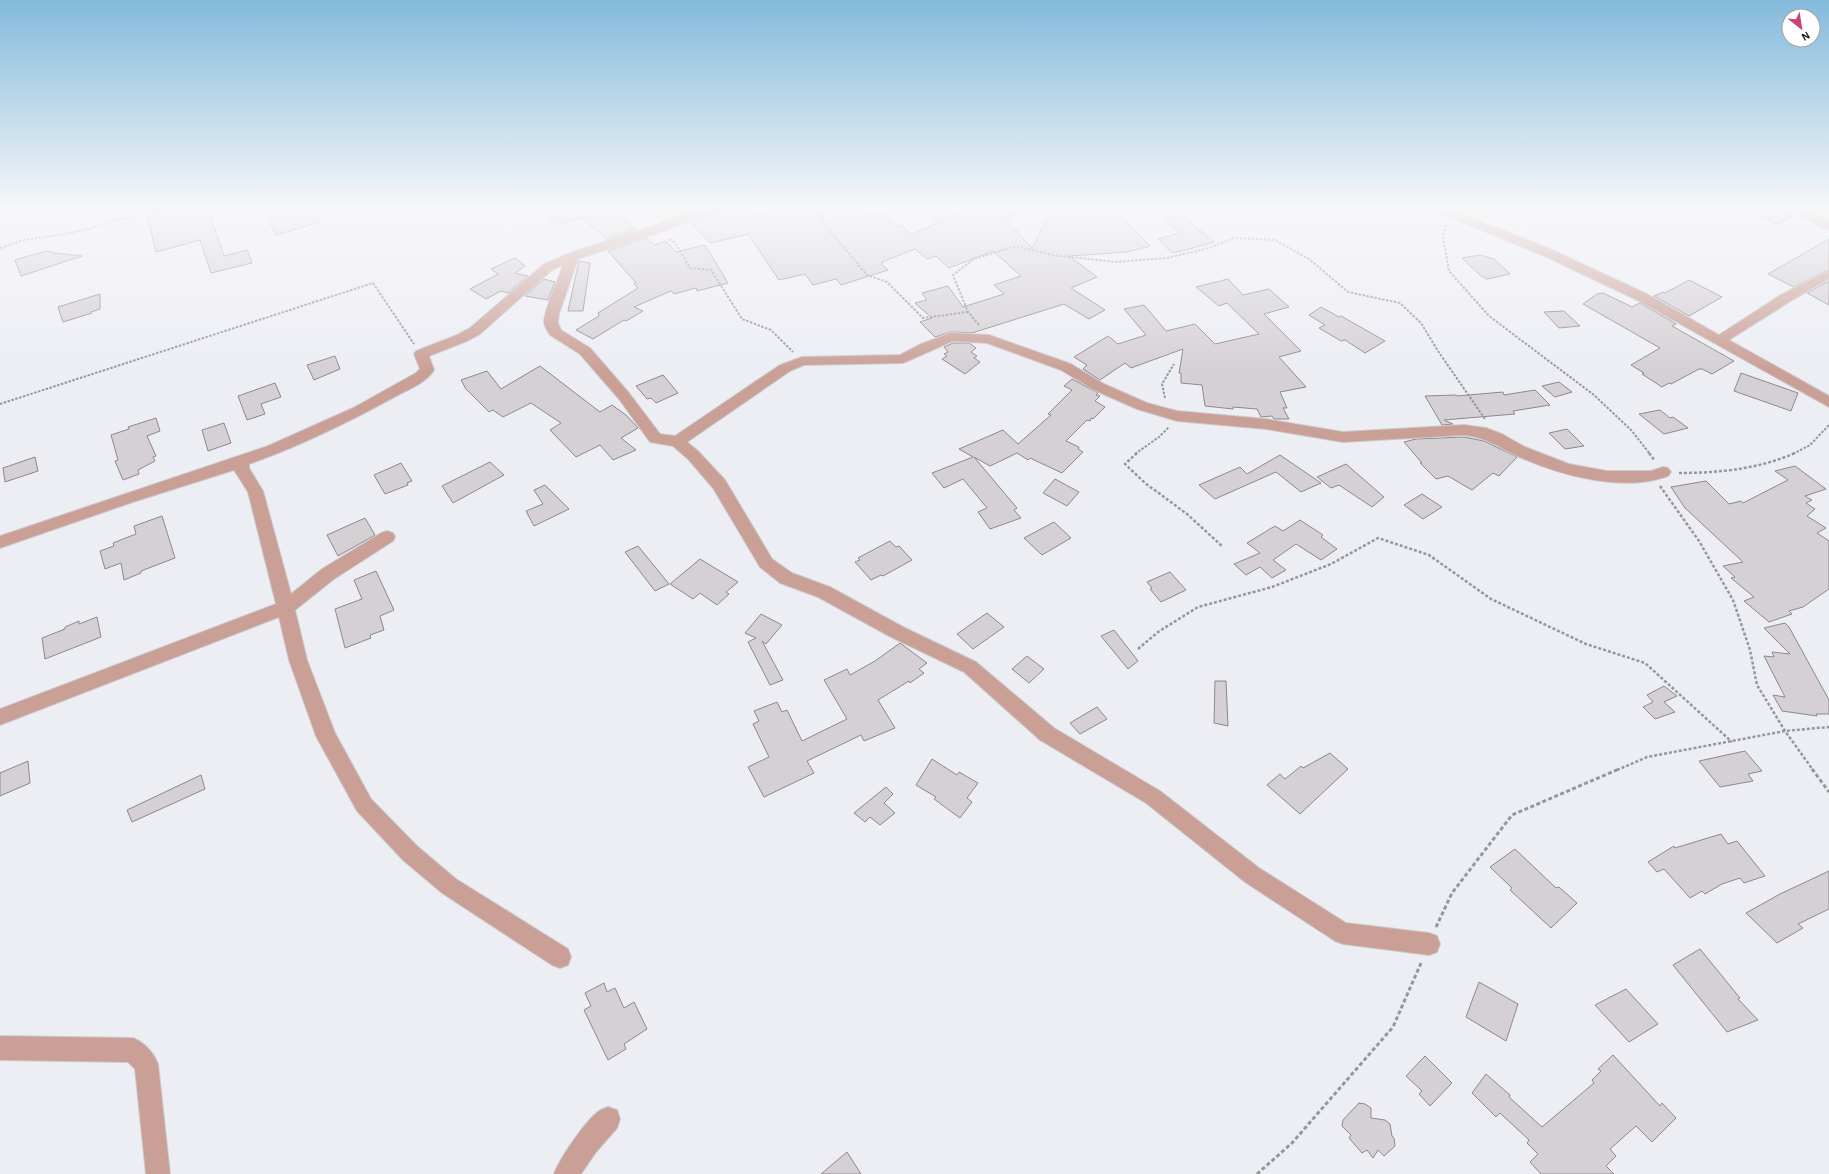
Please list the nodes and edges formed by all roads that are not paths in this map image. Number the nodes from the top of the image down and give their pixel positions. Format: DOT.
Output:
graph roads {
  1 [pos="561,262"];
  2 [pos="570,262"];
  3 [pos="1567,262"];
  4 [pos="1829,274"];
  5 [pos="1720,340"];
  6 [pos="1829,402"];
  7 [pos="677,442"];
  8 [pos="241,462"];
  9 [pos="1658,474"];
  10 [pos="387,537"];
  11 [pos="0,542"];
  12 [pos="286,607"];
  13 [pos="0,717"];
  14 [pos="1429,944"];
  15 [pos="560,957"];
  16 [pos="0,1048"];
  17 [pos="608,1120"];
  18 [pos="158,1174"];
  19 [pos="566,1174"];
  1 -- 8 [label="street"];
  2 -- 7 [label="street"];
  3 -- 5 [label="street"];
  4 -- 5 [label="street"];
  5 -- 6 [label="street"];
  7 -- 9 [label="street"];
  7 -- 14 [label="street"];
  8 -- 11 [label="street"];
  8 -- 12 [label="street"];
  10 -- 12 [label="street"];
  12 -- 13 [label="street"];
  12 -- 15 [label="street"];
  16 -- 18 [label="street"];
  17 -- 19 [label="street"];
}
